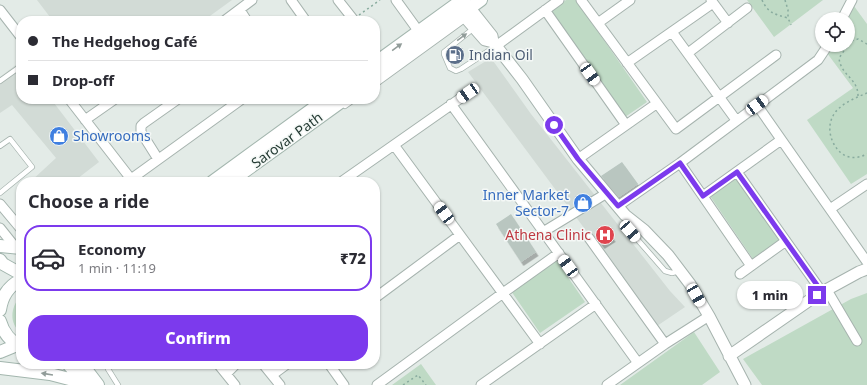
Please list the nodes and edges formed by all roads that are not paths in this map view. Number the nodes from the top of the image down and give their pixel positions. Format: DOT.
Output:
graph roads {
  1 [pos="252,0"];
  2 [pos="291,0"];
  3 [pos="338,0"];
  4 [pos="396,0"];
  5 [pos="481,0"];
  6 [pos="558,0"];
  7 [pos="581,0"];
  8 [pos="630,0"];
  9 [pos="852,0"];
  10 [pos="712,1"];
  11 [pos="463,8"];
  12 [pos="747,8"];
  13 [pos="0,10"];
  14 [pos="240,10"];
  15 [pos="545,10"];
  16 [pos="846,12"];
  17 [pos="231,16"];
  18 [pos="244,16"];
  19 [pos="302,16"];
  20 [pos="349,16"];
  21 [pos="598,23"];
  22 [pos="728,23"];
  23 [pos="474,28"];
  24 [pos="16,31"];
  25 [pos="672,32"];
  26 [pos="422,36"];
  27 [pos="495,44"];
  28 [pos="823,52"];
  29 [pos="688,53"];
  30 [pos="776,55"];
  31 [pos="380,60"];
  32 [pos="627,63"];
  33 [pos="16,70"];
  34 [pos="380,73"];
  35 [pos="380,81"];
  36 [pos="0,82"];
  37 [pos="468,93"];
  38 [pos="719,97"];
  39 [pos="73,104"];
  40 [pos="108,104"];
  41 [pos="171,104"];
  42 [pos="235,104"];
  43 [pos="319,104"];
  44 [pos="343,104"];
  45 [pos="451,104"];
  46 [pos="656,104"];
  47 [pos="757,105"];
  48 [pos="85,120"];
  49 [pos="736,120"];
  50 [pos="626,125"];
  51 [pos="782,140"];
  52 [pos="394,145"];
  53 [pos="0,146"];
  54 [pos="158,159"];
  55 [pos="578,159"];
  56 [pos="680,163"];
  57 [pos="737,172"];
  58 [pos="20,177"];
  59 [pos="126,177"];
  60 [pos="134,177"];
  61 [pos="219,177"];
  62 [pos="237,177"];
  63 [pos="348,177"];
  64 [pos="16,180"];
  65 [pos="867,184"];
  66 [pos="0,193"];
  67 [pos="607,193"];
  68 [pos="703,196"];
  69 [pos="0,204"];
  70 [pos="618,206"];
  71 [pos="830,209"];
  72 [pos="16,223"];
  73 [pos="0,228"];
  74 [pos="543,232"];
  75 [pos="460,235"];
  76 [pos="589,238"];
  77 [pos="786,241"];
  78 [pos="16,245"];
  79 [pos="0,246"];
  80 [pos="16,248"];
  81 [pos="559,253"];
  82 [pos="0,260"];
  83 [pos="867,262"];
  84 [pos="751,266"];
  85 [pos="867,269"];
  86 [pos="16,271"];
  87 [pos="740,274"];
  88 [pos="0,281"];
  89 [pos="16,283"];
  90 [pos="824,291"];
  91 [pos="502,293"];
  92 [pos="4,294"];
  93 [pos="380,294"];
  94 [pos="596,304"];
  95 [pos="0,310"];
  96 [pos="709,316"];
  97 [pos="1,327"];
  98 [pos="857,341"];
  99 [pos="16,344"];
  100 [pos="540,344"];
  101 [pos="665,344"];
  102 [pos="16,347"];
  103 [pos="0,352"];
  104 [pos="728,356"];
  105 [pos="638,363"];
  106 [pos="0,368"];
  107 [pos="74,369"];
  108 [pos="84,369"];
  109 [pos="92,369"];
  110 [pos="110,369"];
  111 [pos="222,369"];
  112 [pos="231,369"];
  113 [pos="267,369"];
  114 [pos="280,369"];
  115 [pos="333,369"];
  116 [pos="226,374"];
  117 [pos="272,375"];
  118 [pos="67,381"];
  119 [pos="91,383"];
  120 [pos="118,385"];
  121 [pos="235,385"];
  122 [pos="280,385"];
  123 [pos="344,385"];
  124 [pos="377,385"];
  125 [pos="481,385"];
  126 [pos="607,385"];
  127 [pos="745,385"];
  1 -- 14 [label="street"];
  2 -- 19 [label="street"];
  3 -- 20 [label="street"];
  4 -- 26 [label="street"];
  5 -- 11 [label="main road"];
  6 -- 15 [label="street"];
  7 -- 21 [label="street"];
  8 -- 21 [label="street"];
  9 -- 16 [label="street"];
  10 -- 22 [label="street"];
  10 -- 25 [label="street"];
  11 -- 23 [label="street"];
  11 -- 26 [label="main road"];
  11 -- 27 [label="street"];
  11 -- 35 [label="lane"];
  12 -- 22 [label="street"];
  13 -- 24 [label="street"];
  14 -- 17 [label="street"];
  14 -- 18 [label="street"];
  15 -- 27 [label="street"];
  15 -- 50 [label="street"];
  21 -- 32 [label="street"];
  22 -- 29 [label="street"];
  23 -- 27 [label="street"];
  27 -- 23 [label="lane, one-way"];
  25 -- 29 [label="street"];
  25 -- 32 [label="street"];
  31 -- 26 [label="main road, one-way"];
  26 -- 34 [label="main road"];
  27 -- 55 [label="street"];
  28 -- 47 [label="street"];
  29 -- 38 [label="street"];
  30 -- 38 [label="street"];
  32 -- 46 [label="street"];
  33 -- 36 [label="lane"];
  37 -- 45 [label="street"];
  38 -- 46 [label="street"];
  38 -- 49 [label="street"];
  39 -- 48 [label="street"];
  40 -- 48 [label="street"];
  41 -- 54 [label="street"];
  42 -- 54 [label="street"];
  43 -- 61 [label="main road, Sarovar Path"];
  44 -- 62 [label="main road, Sarovar Path"];
  45 -- 52 [label="street"];
  45 -- 74 [label="street"];
  46 -- 50 [label="street"];
  47 -- 49 [label="street"];
  47 -- 51 [label="street"];
  48 -- 59 [label="street"];
  49 -- 56 [label="street"];
  50 -- 55 [label="street"];
  51 -- 57 [label="street"];
  51 -- 71 [label="street"];
  52 -- 63 [label="street"];
  52 -- 75 [label="street"];
  53 -- 58 [label="lane"];
  54 -- 60 [label="street"];
  55 -- 67 [label="street"];
  56 -- 68 [label="street"];
  56 -- 70 [label="street"];
  57 -- 68 [label="street"];
  57 -- 77 [label="street"];
  64 -- 66 [label="lane"];
  65 -- 71 [label="street"];
  67 -- 70 [label="street"];
  67 -- 74 [label="street"];
  68 -- 84 [label="street"];
  69 -- 72 [label="street"];
  70 -- 96 [label="street"];
  71 -- 83 [label="street"];
  73 -- 78 [label="street"];
  74 -- 81 [label="street"];
  75 -- 91 [label="street"];
  75 -- 93 [label="street"];
  76 -- 101 [label="street"];
  77 -- 84 [label="street"];
  77 -- 90 [label="street"];
  79 -- 80 [label="main road"];
  81 -- 91 [label="street"];
  81 -- 94 [label="street"];
  82 -- 86 [label="main road"];
  84 -- 87 [label="street"];
  85 -- 90 [label="street"];
  88 -- 92 [label="main road"];
  89 -- 92 [label="main road"];
  90 -- 98 [label="street"];
  90 -- 104 [label="street"];
  91 -- 100 [label="street"];
  91 -- 124 [label="street"];
  92 -- 95 [label="main road"];
  94 -- 100 [label="street"];
  94 -- 105 [label="street"];
  96 -- 101 [label="street"];
  96 -- 104 [label="street"];
  97 -- 99 [label="main road"];
  100 -- 125 [label="street"];
  101 -- 105 [label="street"];
  102 -- 103 [label="main road"];
  104 -- 127 [label="street"];
  105 -- 126 [label="street"];
  118 -- 106 [label="main road, one-way"];
  107 -- 119 [label="main road"];
  108 -- 119 [label="main road"];
  109 -- 119 [label="main road"];
  110 -- 120 [label="lane"];
  111 -- 116 [label="street"];
  112 -- 116 [label="street"];
  113 -- 117 [label="street"];
  114 -- 117 [label="street"];
  115 -- 123 [label="street"];
  116 -- 121 [label="street"];
  117 -- 122 [label="street"];
  118 -- 119 [label="main road"];
}
